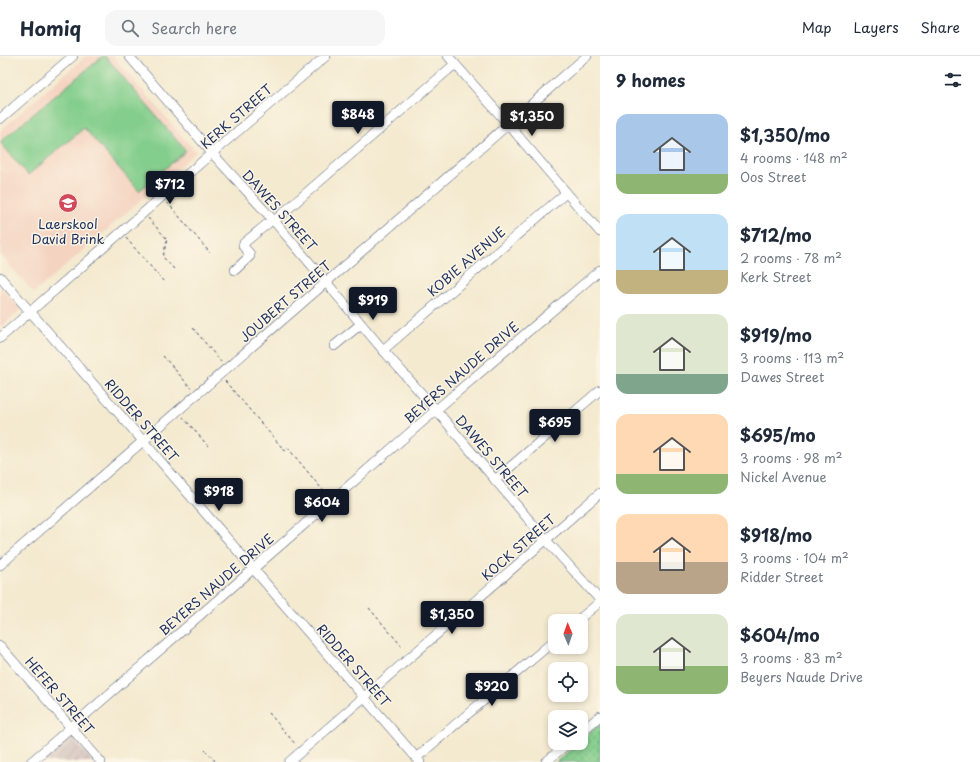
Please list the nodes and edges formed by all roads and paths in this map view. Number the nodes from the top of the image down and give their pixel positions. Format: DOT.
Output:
graph roads {
  1 [pos="73,56"];
  2 [pos="129,56"];
  3 [pos="326,56"];
  4 [pos="448,56"];
  5 [pos="587,56"];
  6 [pos="455,64"];
  7 [pos="0,119"];
  8 [pos="508,124"];
  9 [pos="212,153"];
  10 [pos="566,193"];
  11 [pos="163,197"];
  12 [pos="144,213"];
  13 [pos="273,220"];
  14 [pos="600,232"];
  15 [pos="121,233"];
  16 [pos="210,253"];
  17 [pos="174,269"];
  18 [pos="235,270"];
  19 [pos="600,270"];
  20 [pos="0,277"];
  21 [pos="164,282"];
  22 [pos="326,282"];
  23 [pos="30,312"];
  24 [pos="361,324"];
  25 [pos="193,328"];
  26 [pos="0,338"];
  27 [pos="334,346"];
  28 [pos="383,350"];
  29 [pos="163,356"];
  30 [pos="223,372"];
  31 [pos="600,390"];
  32 [pos="196,395"];
  33 [pos="436,410"];
  34 [pos="178,411"];
  35 [pos="143,441"];
  36 [pos="208,446"];
  37 [pos="495,480"];
  38 [pos="600,493"];
  39 [pos="332,501"];
  40 [pos="546,540"];
  41 [pos="0,565"];
  42 [pos="254,568"];
  43 [pos="600,601"];
  44 [pos="369,608"];
  45 [pos="585,614"];
  46 [pos="0,646"];
  47 [pos="548,646"];
  48 [pos="411,657"];
  49 [pos="364,697"];
  50 [pos="269,714"];
  51 [pos="600,716"];
  52 [pos="588,726"];
  53 [pos="71,728"];
  54 [pos="205,750"];
  55 [pos="560,750"];
  56 [pos="302,751"];
  57 [pos="418,760"];
  58 [pos="31,762"];
  59 [pos="101,762"];
  60 [pos="216,762"];
  61 [pos="289,762"];
  62 [pos="546,762"];
  1 -- 7 [label="street"];
  2 -- 9 [label="street, DAWES STREET"];
  3 -- 9 [label="street, KERK STREET"];
  4 -- 6 [label="street"];
  5 -- 8 [label="street, JOUBERT STREET"];
  6 -- 8 [label="street"];
  6 -- 13 [label="street"];
  8 -- 10 [label="street"];
  8 -- 22 [label="street, JOUBERT STREET"];
  9 -- 11 [label="street, KERK STREET"];
  9 -- 13 [label="street, DAWES STREET"];
  10 -- 14 [label="street"];
  10 -- 28 [label="street, KOBIE AVENUE"];
  11 -- 12 [label="street, KERK STREET"];
  11 -- 16 [label="path"];
  12 -- 15 [label="street, KERK STREET"];
  12 -- 17 [label="path"];
  13 -- 18 [label="street"];
  13 -- 22 [label="street, DAWES STREET"];
  15 -- 21 [label="path"];
  15 -- 23 [label="street, KERK STREET"];
  19 -- 33 [label="street, BEYERS NAUDE DRIVE"];
  20 -- 23 [label="street, RIDDER STREET"];
  22 -- 24 [label="street, DAWES STREET"];
  22 -- 30 [label="street, JOUBERT STREET"];
  23 -- 26 [label="street, KERK STREET"];
  23 -- 35 [label="street, RIDDER STREET"];
  24 -- 27 [label="street"];
  24 -- 28 [label="street, DAWES STREET"];
  25 -- 30 [label="path"];
  28 -- 33 [label="street, DAWES STREET"];
  29 -- 32 [label="path"];
  30 -- 32 [label="street, JOUBERT STREET"];
  30 -- 39 [label="path"];
  31 -- 37 [label="street"];
  32 -- 34 [label="street, JOUBERT STREET"];
  33 -- 37 [label="street, DAWES STREET"];
  33 -- 39 [label="street, BEYERS NAUDE DRIVE"];
  34 -- 35 [label="street, JOUBERT STREET"];
  34 -- 36 [label="path"];
  35 -- 41 [label="street, JOUBERT STREET"];
  35 -- 42 [label="street, RIDDER STREET"];
  37 -- 40 [label="street, DAWES STREET"];
  38 -- 40 [label="street, KOCK STREET"];
  39 -- 42 [label="street, BEYERS NAUDE DRIVE"];
  40 -- 43 [label="street, DAWES STREET"];
  40 -- 48 [label="street, KOCK STREET"];
  42 -- 49 [label="street, RIDDER STREET"];
  42 -- 53 [label="street, BEYERS NAUDE DRIVE"];
  43 -- 45 [label="street"];
  44 -- 48 [label="path"];
  46 -- 53 [label="street, HEFER STREET"];
  47 -- 57 [label="street"];
  48 -- 49 [label="street, KOCK STREET"];
  49 -- 56 [label="street, KOCK STREET"];
  49 -- 57 [label="street, RIDDER STREET"];
  50 -- 56 [label="path"];
  51 -- 52 [label="street"];
  53 -- 58 [label="street, BEYERS NAUDE DRIVE"];
  53 -- 59 [label="street, HEFER STREET"];
  54 -- 60 [label="path"];
  55 -- 62 [label="street"];
  56 -- 61 [label="street, KOCK STREET"];
}
